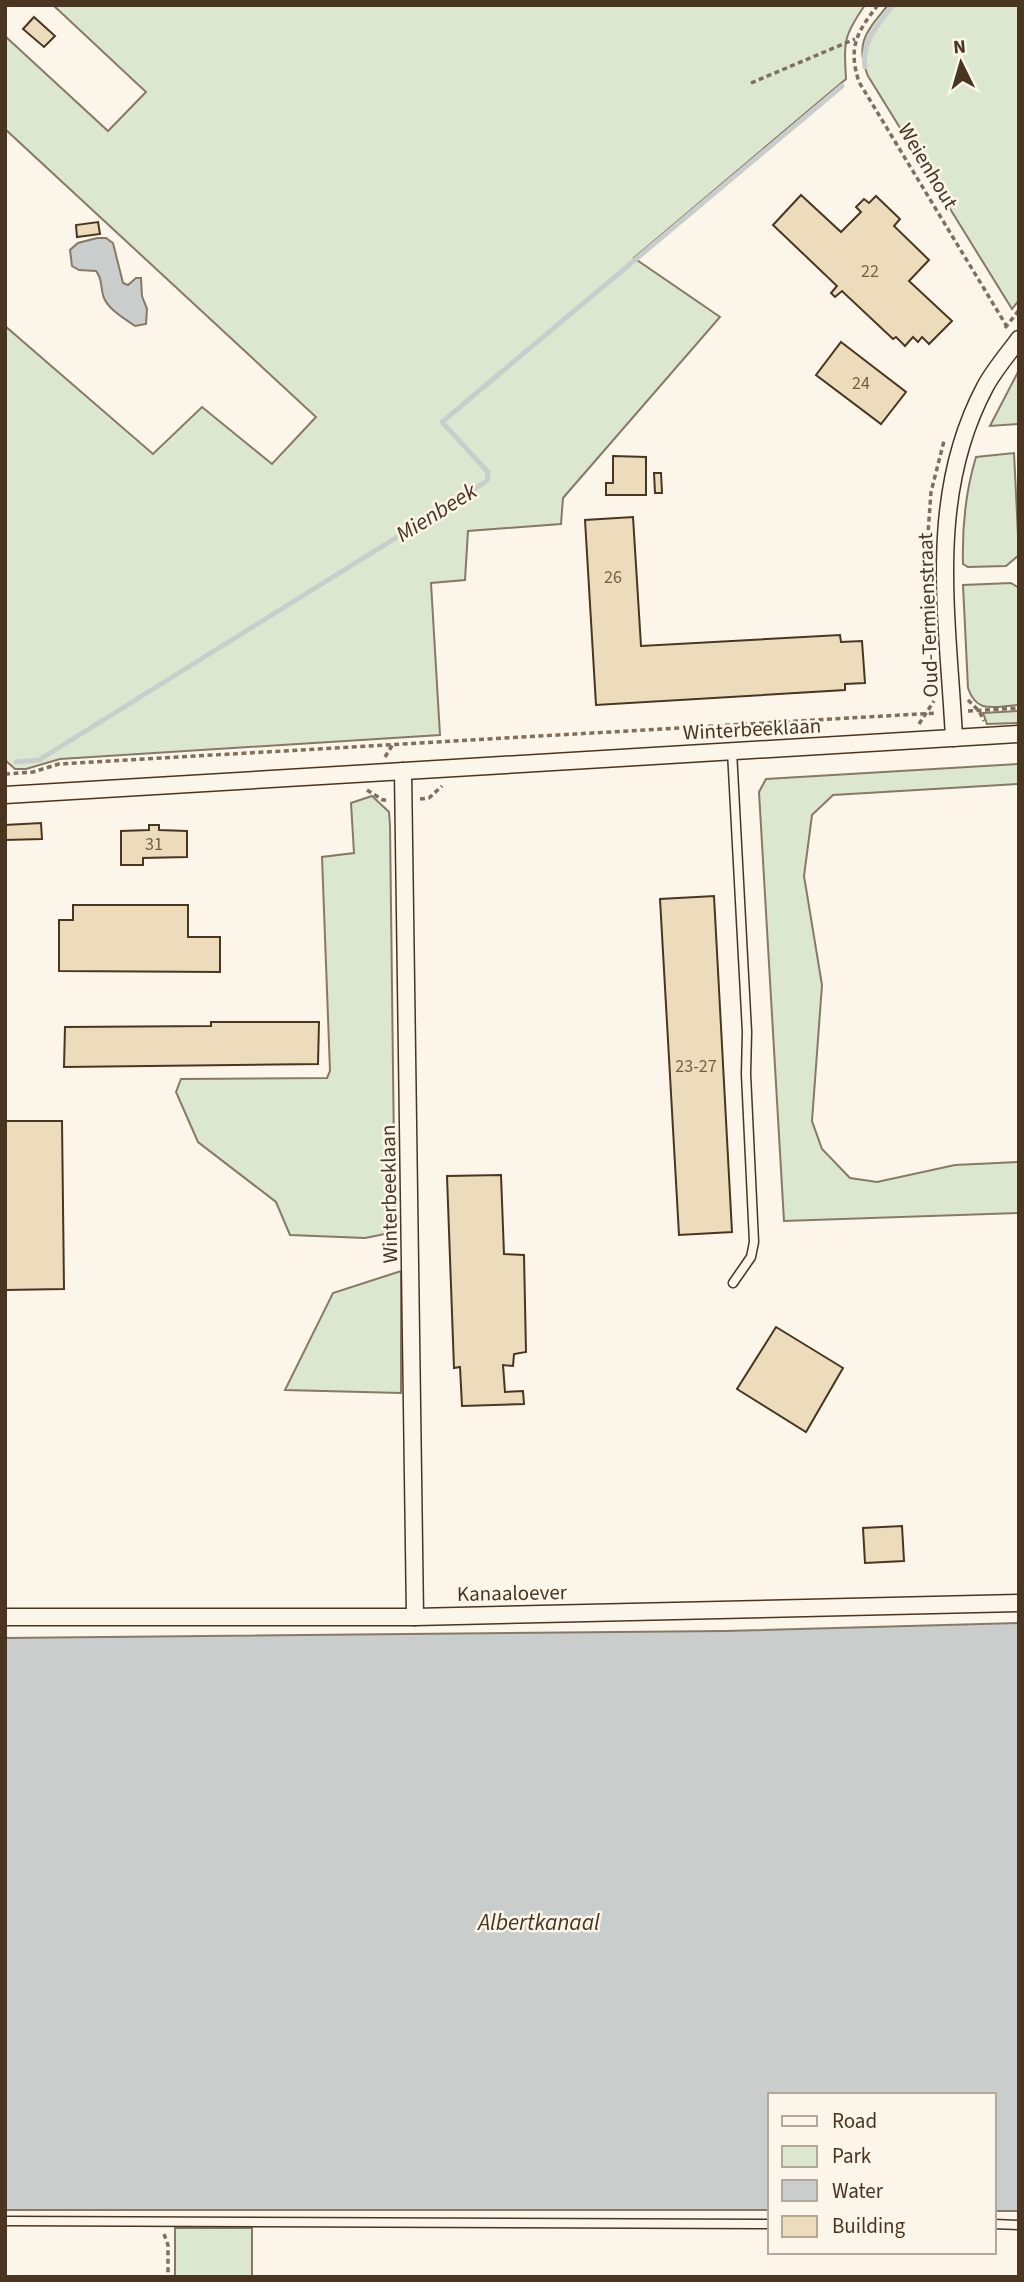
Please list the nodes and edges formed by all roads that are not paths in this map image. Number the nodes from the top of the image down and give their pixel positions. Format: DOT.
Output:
graph roads {
  1 [pos="1016,334"];
  2 [pos="1019,734"];
  3 [pos="954,738"];
  4 [pos="732,751"];
  5 [pos="404,771"];
  6 [pos="5,795"];
  7 [pos="733,1283"];
  8 [pos="1019,1602"];
  9 [pos="5,1617"];
  10 [pos="415,1617"];
  11 [pos="5,2221"];
  12 [pos="768,2224"];
  13 [pos="996,2224"];
  14 [pos="1019,2225"];
  1 -- 3 [label="street, Oud-Termienstraat"];
  2 -- 3 [label="street, Winterbeeklaan"];
  3 -- 4 [label="street, Winterbeeklaan"];
  4 -- 5 [label="street, Winterbeeklaan"];
  4 -- 7 [label="lane"];
  5 -- 6 [label="street, Winterbeeklaan"];
  5 -- 10 [label="street, Winterbeeklaan"];
  8 -- 10 [label="street, Kanaaloever"];
  9 -- 10 [label="street, Kanaaloever"];
  11 -- 12 [label="lane"];
  13 -- 14 [label="lane"];
}
